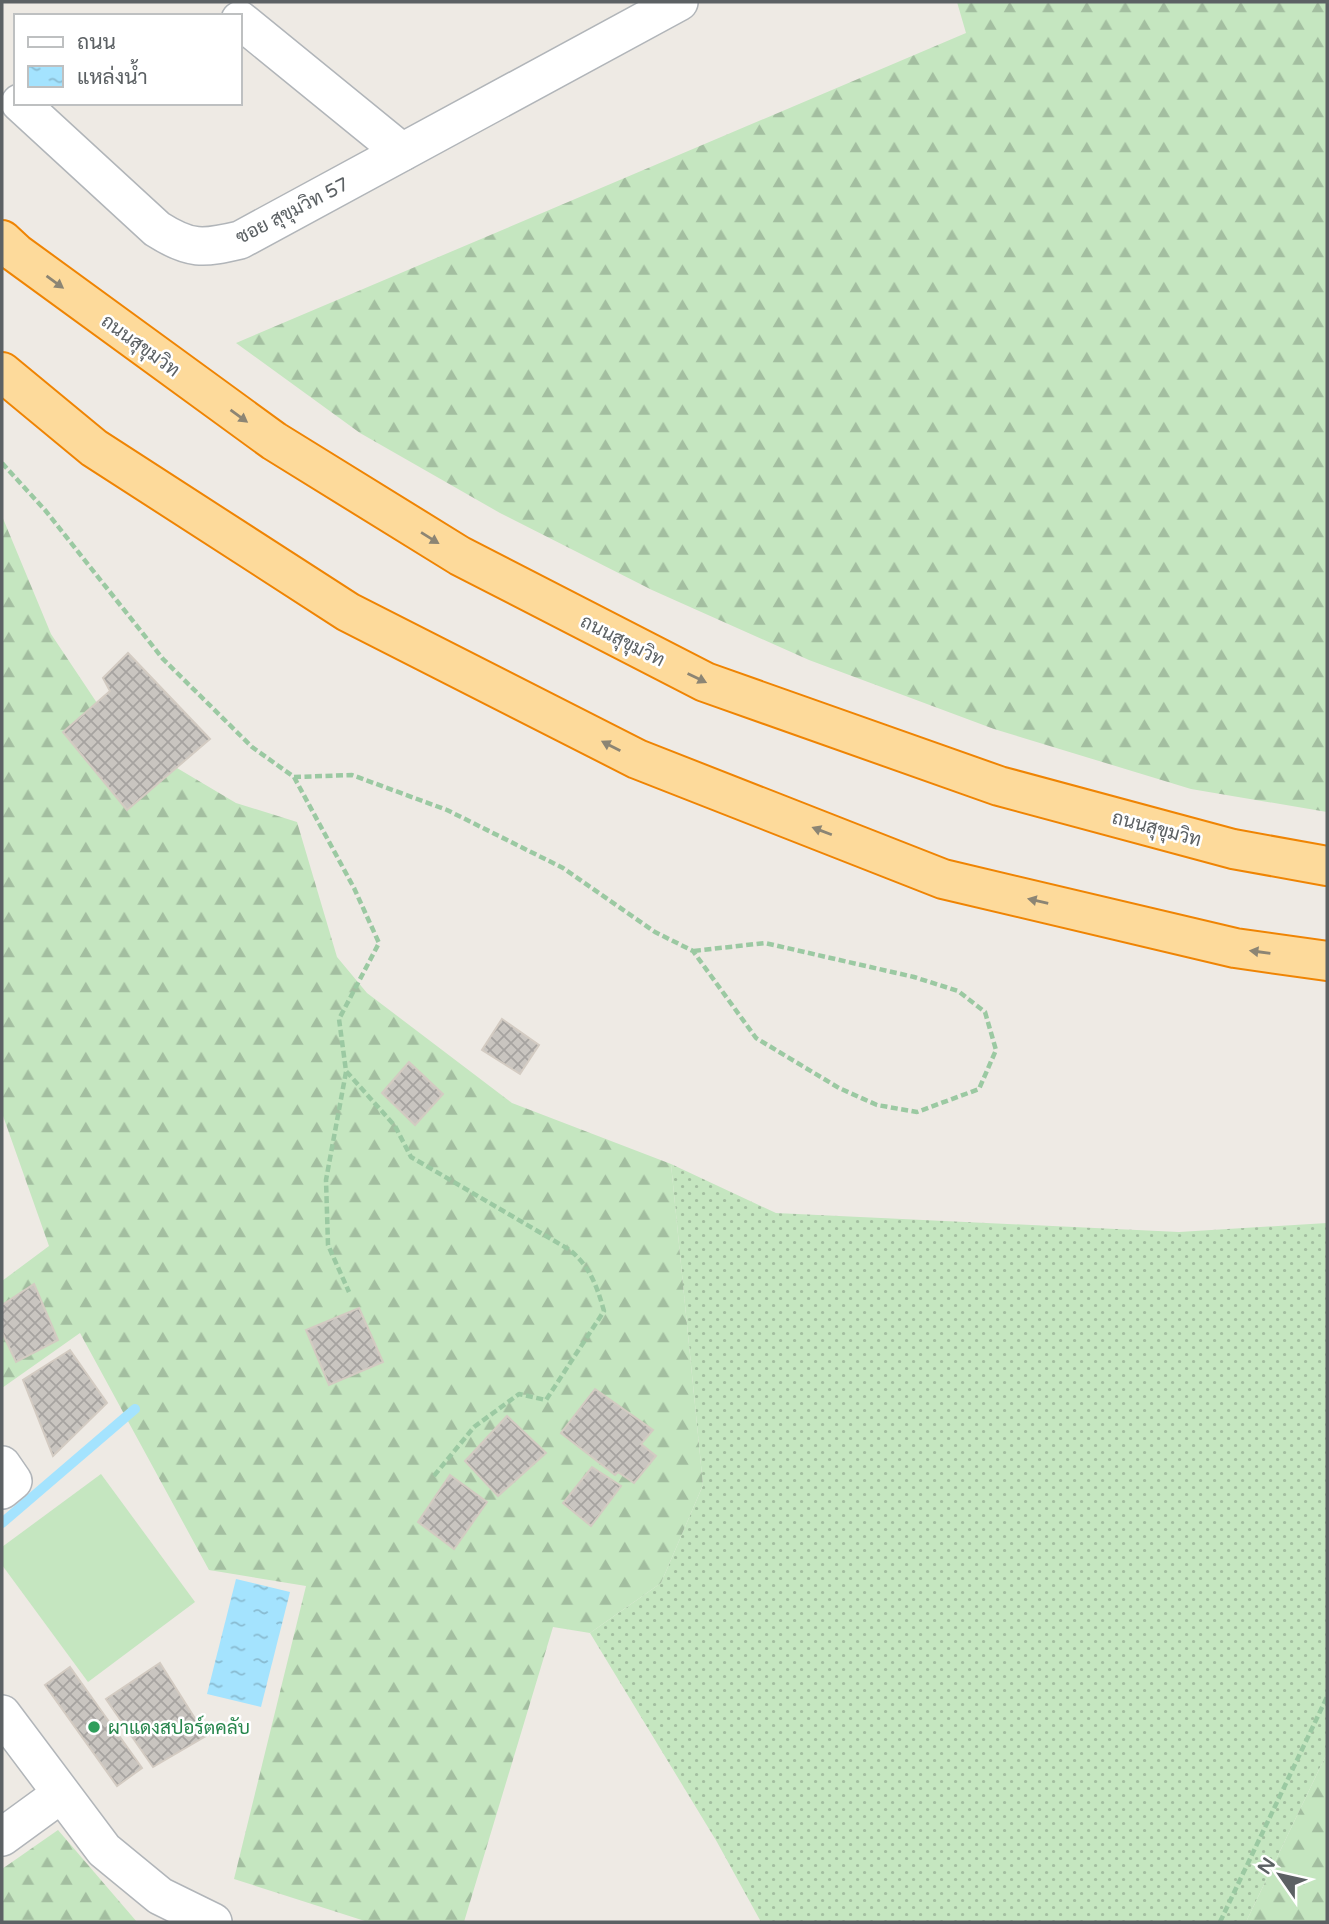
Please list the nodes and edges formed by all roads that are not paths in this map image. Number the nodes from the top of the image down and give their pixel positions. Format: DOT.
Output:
graph roads {
  1 [pos="218,2"];
  2 [pos="679,2"];
  3 [pos="233,14"];
  4 [pos="242,22"];
  5 [pos="21,105"];
  6 [pos="402,152"];
  7 [pos="2,240"];
  8 [pos="2,372"];
  9 [pos="1327,866"];
  10 [pos="1327,961"];
  11 [pos="2,1465"];
  12 [pos="2,1490"];
  13 [pos="2,1714"];
  14 [pos="61,1794"];
  15 [pos="2,1836"];
  16 [pos="213,1922"];
  1 -- 3 [label="street"];
  2 -- 6 [label="street, ซอย สุขุมวิท 57"];
  4 -- 6 [label="street"];
  5 -- 6 [label="street, ซอย สุขุมวิท 57"];
  7 -- 9 [label="highway, ถนนสุขุมวิท, one-way"];
  10 -- 8 [label="highway, one-way"];
  11 -- 12 [label="street"];
  13 -- 14 [label="street"];
  14 -- 15 [label="street"];
  14 -- 16 [label="street"];
}
